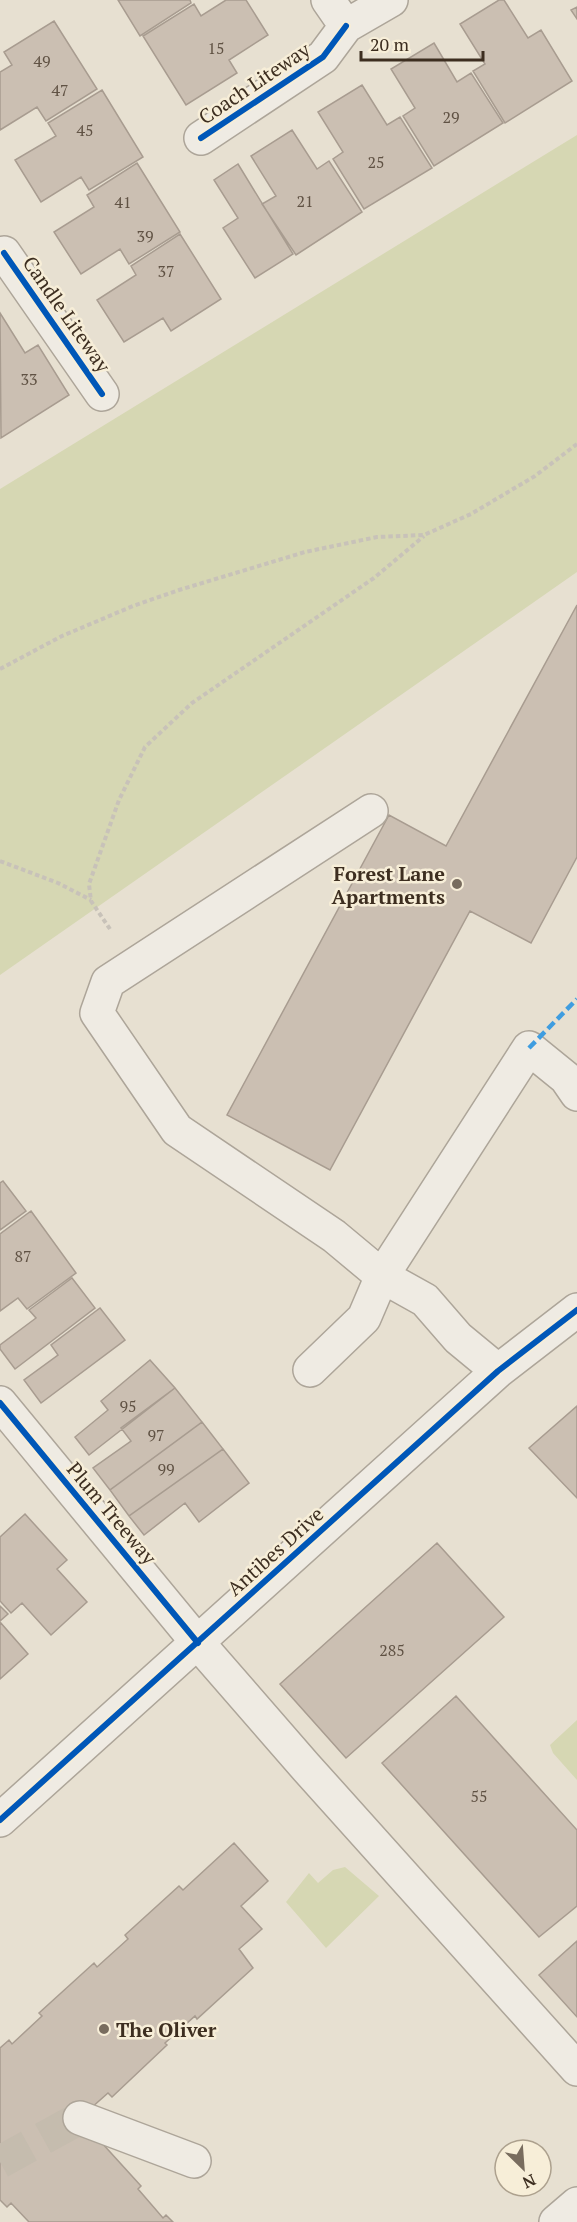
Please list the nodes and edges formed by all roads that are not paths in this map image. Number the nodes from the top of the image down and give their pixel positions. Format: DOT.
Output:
graph roads {
  1 [pos="392,0"];
  2 [pos="337,13"];
  3 [pos="201,138"];
  4 [pos="1,252"];
  5 [pos="102,394"];
  6 [pos="371,811"];
  7 [pos="577,1094"];
  8 [pos="382,1276"];
  9 [pos="577,1310"];
  10 [pos="310,1370"];
  11 [pos="498,1371"];
  12 [pos="0,1403"];
  13 [pos="198,1643"];
  14 [pos="0,1820"];
  15 [pos="577,2070"];
  16 [pos="80,2118"];
  17 [pos="194,2161"];
  18 [pos="577,2204"];
  19 [pos="556,2222"];
  1 -- 2 [label="street, Coach Liteway"];
  2 -- 3 [label="street, Coach Liteway"];
  4 -- 5 [label="street, Candle Liteway"];
  6 -- 8 [label="street"];
  7 -- 8 [label="street"];
  8 -- 10 [label="street"];
  8 -- 11 [label="street"];
  9 -- 11 [label="street, Antibes Drive"];
  11 -- 13 [label="street, Antibes Drive"];
  12 -- 13 [label="street, Plum Treeway"];
  13 -- 14 [label="street, Antibes Drive"];
  13 -- 15 [label="street, Plum Treeway"];
  16 -- 17 [label="street"];
  18 -- 19 [label="street"];
}
